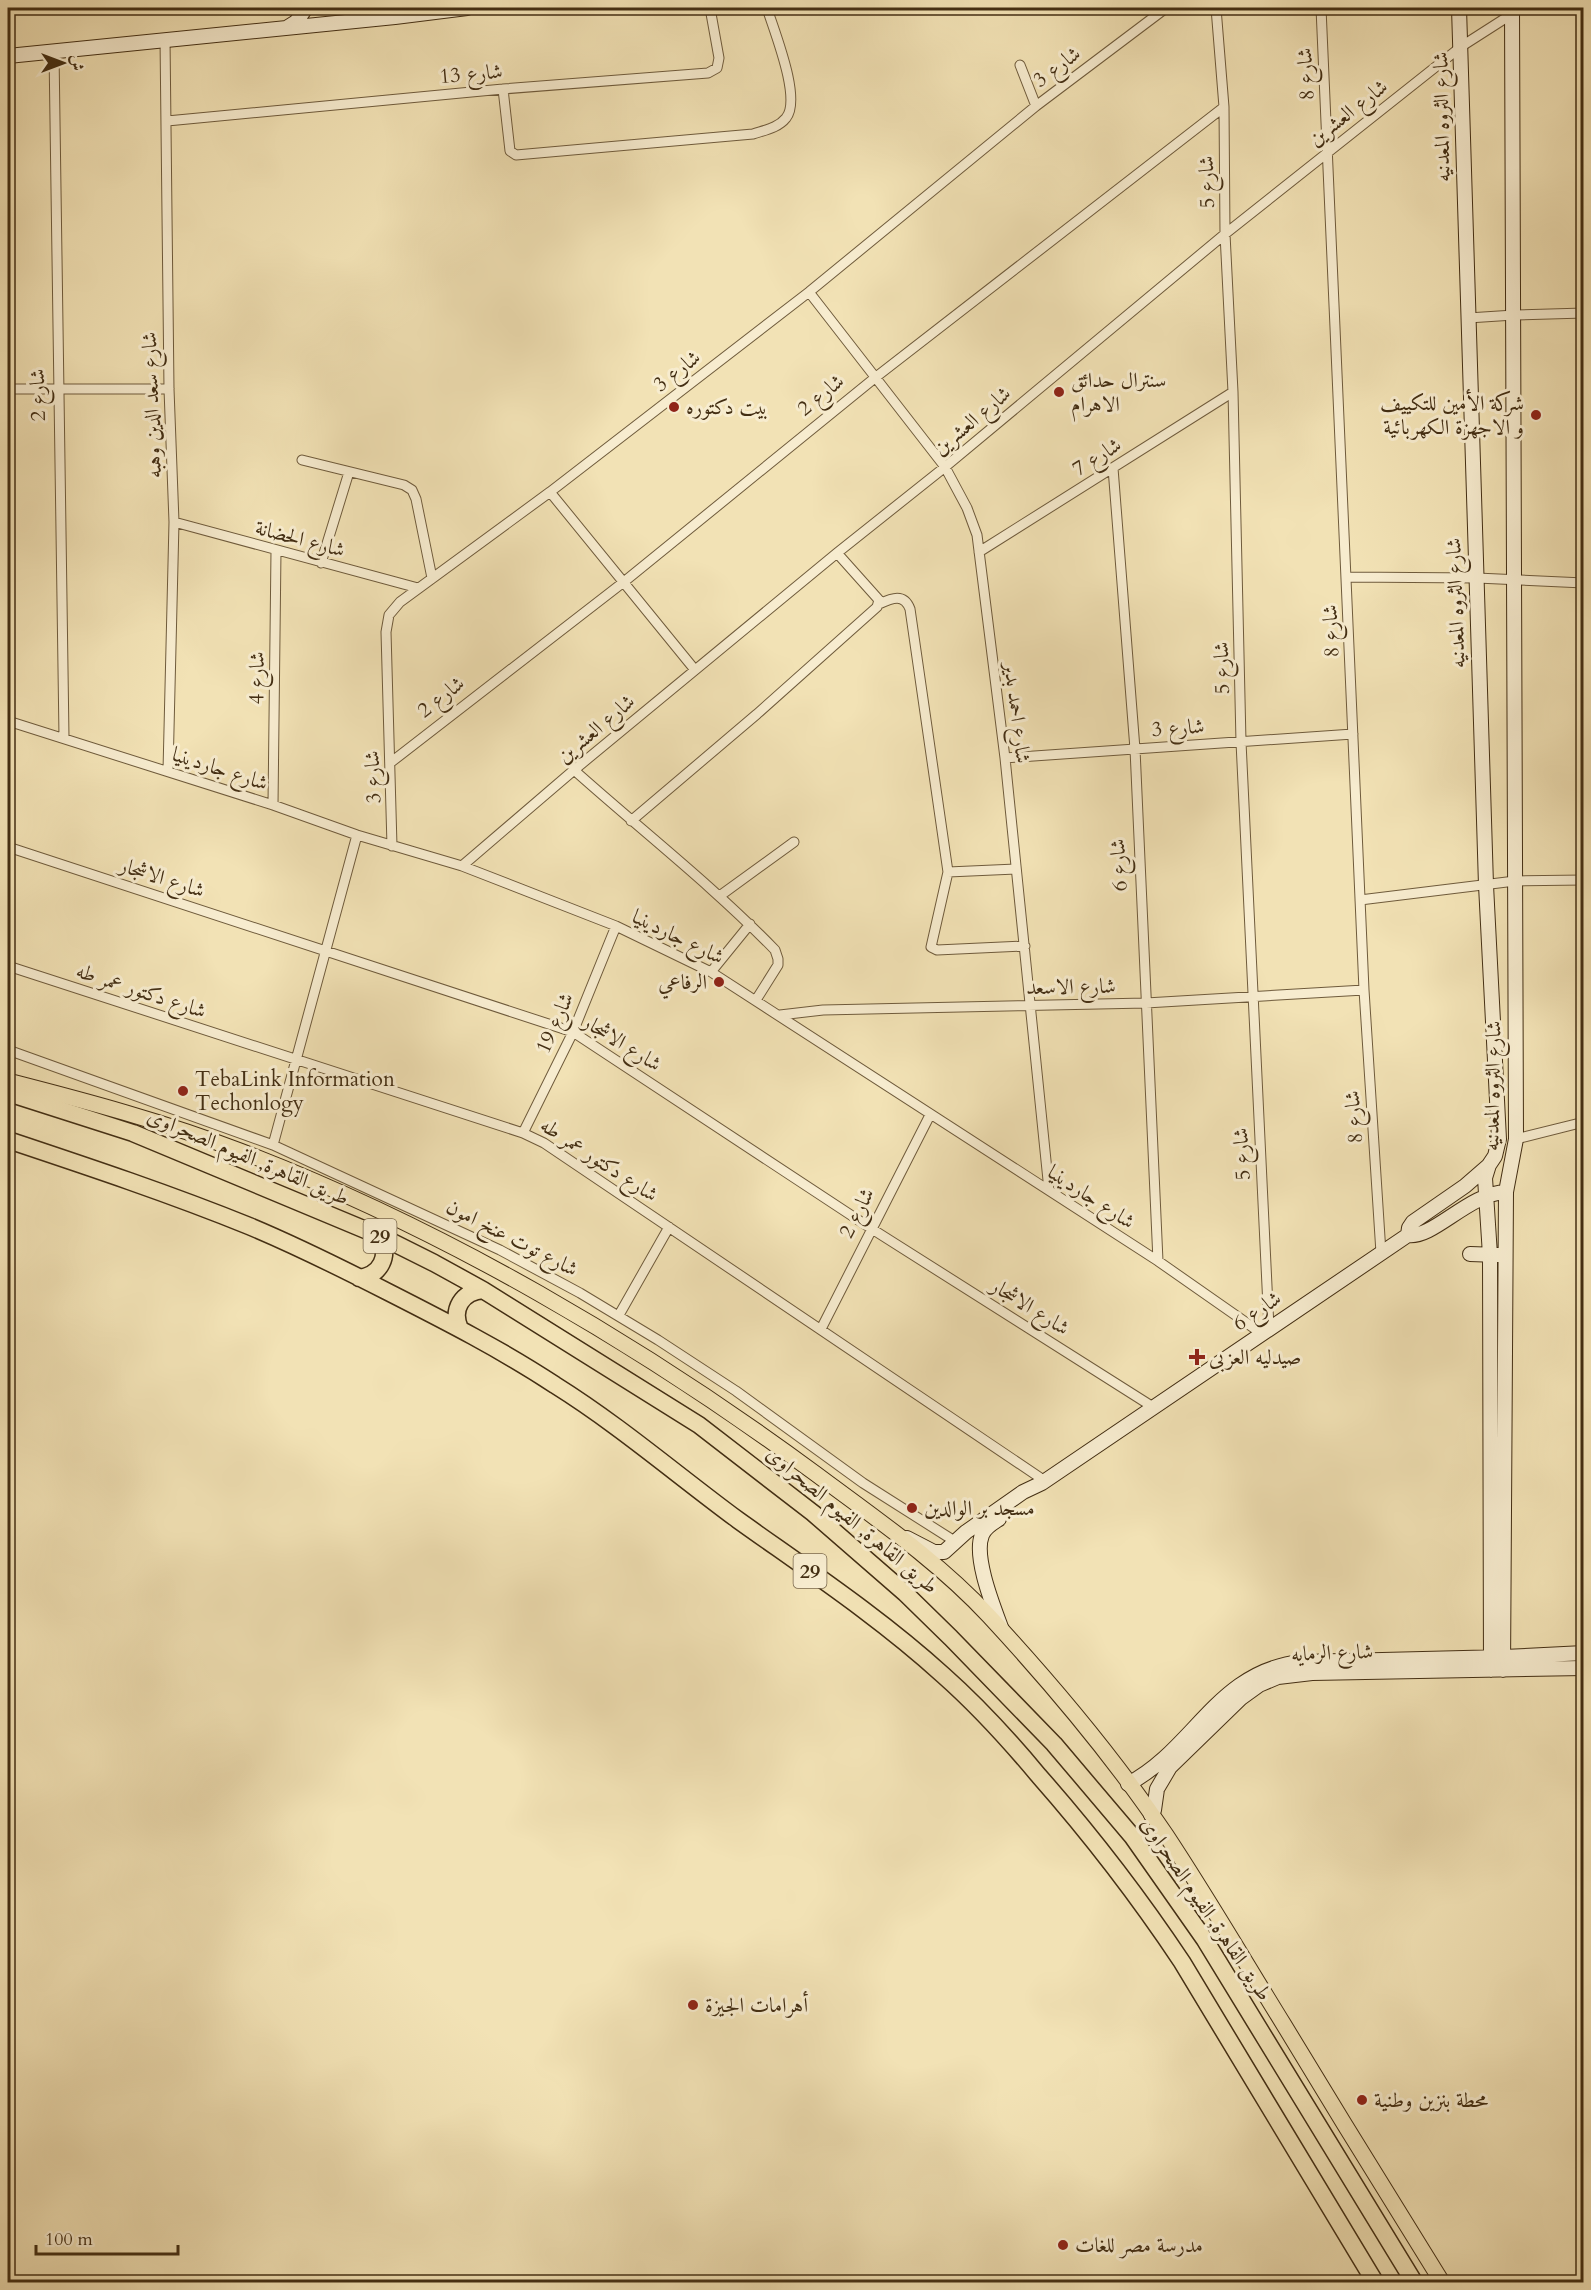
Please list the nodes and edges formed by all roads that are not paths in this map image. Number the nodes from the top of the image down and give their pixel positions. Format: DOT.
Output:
graph roads {
  1 [pos="306,8"];
  2 [pos="373,8"];
  3 [pos="467,8"];
  4 [pos="710,8"];
  5 [pos="767,8"];
  6 [pos="1166,8"];
  7 [pos="1216,8"];
  8 [pos="1321,8"];
  9 [pos="1459,8"];
  10 [pos="433,10"];
  11 [pos="1512,10"];
  12 [pos="395,17"];
  13 [pos="288,27"];
  14 [pos="165,39"];
  15 [pos="1462,46"];
  16 [pos="54,52"];
  17 [pos="8,56"];
  18 [pos="1020,66"];
  19 [pos="503,89"];
  20 [pos="1036,106"];
  21 [pos="1224,107"];
  22 [pos="166,121"];
  23 [pos="1328,153"];
  24 [pos="1225,234"];
  25 [pos="809,292"];
  26 [pos="1584,313"];
  27 [pos="1514,315"];
  28 [pos="1468,318"];
  29 [pos="876,378"];
  30 [pos="8,389"];
  31 [pos="169,389"];
  32 [pos="59,390"];
  33 [pos="1233,392"];
  34 [pos="302,460"];
  35 [pos="945,467"];
  36 [pos="1113,468"];
  37 [pos="350,472"];
  38 [pos="550,492"];
  39 [pos="174,522"];
  40 [pos="276,551"];
  41 [pos="979,552"];
  42 [pos="837,553"];
  43 [pos="321,563"];
  44 [pos="1347,577"];
  45 [pos="432,578"];
  46 [pos="1477,578"];
  47 [pos="1515,579"];
  48 [pos="625,581"];
  49 [pos="1584,583"];
  50 [pos="418,588"];
  51 [pos="879,604"];
  52 [pos="695,670"];
  53 [pos="8,721"];
  54 [pos="1353,734"];
  55 [pos="64,737"];
  56 [pos="1241,742"];
  57 [pos="1135,749"];
  58 [pos="1005,758"];
  59 [pos="390,763"];
  60 [pos="574,770"];
  61 [pos="168,771"];
  62 [pos="273,805"];
  63 [pos="631,821"];
  64 [pos="357,835"];
  65 [pos="794,842"];
  66 [pos="392,846"];
  67 [pos="8,847"];
  68 [pos="462,866"];
  69 [pos="1016,869"];
  70 [pos="948,872"];
  71 [pos="1584,880"];
  72 [pos="1515,881"];
  73 [pos="1486,885"];
  74 [pos="721,895"];
  75 [pos="1360,900"];
  76 [pos="750,924"];
  77 [pos="616,926"];
  78 [pos="1025,946"];
  79 [pos="326,951"];
  80 [pos="8,966"];
  81 [pos="711,972"];
  82 [pos="1364,990"];
  83 [pos="1253,998"];
  84 [pos="756,1000"];
  85 [pos="1146,1003"];
  86 [pos="1032,1006"];
  87 [pos="780,1015"];
  88 [pos="573,1032"];
  89 [pos="8,1050"];
  90 [pos="297,1061"];
  91 [pos="8,1080"];
  92 [pos="8,1093"];
  93 [pos="930,1115"];
  94 [pos="1584,1122"];
  95 [pos="524,1133"];
  96 [pos="1516,1139"];
  97 [pos="8,1140"];
  98 [pos="273,1144"];
  99 [pos="1489,1165"];
  100 [pos="1049,1190"];
  101 [pos="1506,1192"];
  102 [pos="1486,1195"];
  103 [pos="669,1227"];
  104 [pos="872,1228"];
  105 [pos="1408,1235"];
  106 [pos="380,1236"];
  107 [pos="1381,1253"];
  108 [pos="1470,1254"];
  109 [pos="1490,1255"];
  110 [pos="1506,1255"];
  111 [pos="1158,1261"];
  112 [pos="359,1278"];
  113 [pos="483,1290"];
  114 [pos="619,1315"];
  115 [pos="460,1329"];
  116 [pos="821,1329"];
  117 [pos="1265,1330"];
  118 [pos="1153,1407"];
  119 [pos="1043,1482"];
  120 [pos="899,1536"];
  121 [pos="956,1542"];
  122 [pos="1003,1632"];
  123 [pos="1584,1653"];
  124 [pos="1498,1664"];
  125 [pos="1584,1668"];
  126 [pos="1128,1784"];
  127 [pos="1151,1815"];
  128 [pos="1375,2283"];
  129 [pos="1414,2283"];
  130 [pos="1442,2283"];
  1 -- 13 [label="street"];
  2 -- 12 [label="street"];
  3 -- 10 [label="street"];
  4 -- 19 [label="street, شارع 13"];
  5 -- 19 [label="street"];
  6 -- 20 [label="street, شارع 3"];
  7 -- 21 [label="street, شارع 5"];
  8 -- 23 [label="street, شارع 8"];
  9 -- 15 [label="street, شارع الثروه المعدنيه"];
  10 -- 12 [label="street"];
  11 -- 15 [label="street, شارع العشرين"];
  11 -- 27 [label="street, شارع الثروه المعدنيه"];
  12 -- 13 [label="street"];
  13 -- 14 [label="street"];
  14 -- 16 [label="street"];
  14 -- 22 [label="street, شارع سعد الدين وهبه"];
  15 -- 23 [label="street, شارع العشرين"];
  15 -- 28 [label="street, شارع الثروه المعدنيه"];
  16 -- 17 [label="street"];
  16 -- 32 [label="street, شارع 2"];
  18 -- 20 [label="street"];
  19 -- 22 [label="street, شارع 13"];
  20 -- 25 [label="street, شارع 3"];
  21 -- 24 [label="street, شارع 5"];
  21 -- 29 [label="street, شارع 2"];
  22 -- 31 [label="street, شارع سعد الدين وهبه"];
  23 -- 24 [label="street, شارع العشرين"];
  23 -- 44 [label="street, شارع 8"];
  24 -- 33 [label="street, شارع 5"];
  24 -- 35 [label="street, شارع العشرين"];
  25 -- 29 [label="street, شارع احمد بدير"];
  25 -- 38 [label="street, شارع 3"];
  26 -- 27 [label="street"];
  27 -- 28 [label="street"];
  27 -- 47 [label="street, شارع الثروه المعدنيه"];
  28 -- 46 [label="street, شارع الثروه المعدنيه"];
  29 -- 35 [label="street, شارع احمد بدير"];
  29 -- 48 [label="street, شارع 2"];
  30 -- 32 [label="street"];
  31 -- 32 [label="street"];
  31 -- 39 [label="street, شارع سعد الدين وهبه"];
  32 -- 55 [label="street, شارع 2"];
  33 -- 36 [label="street, شارع 7"];
  33 -- 56 [label="street, شارع 5"];
  34 -- 37 [label="street"];
  35 -- 41 [label="street, شارع احمد بدير"];
  35 -- 42 [label="street, شارع العشرين"];
  36 -- 41 [label="street, شارع 7"];
  36 -- 57 [label="street, شارع 6"];
  37 -- 43 [label="street"];
  37 -- 45 [label="street"];
  38 -- 45 [label="street, شارع 3"];
  38 -- 48 [label="street"];
  39 -- 40 [label="street, شارع الحضانة"];
  39 -- 61 [label="street, شارع سعد الدين وهبه"];
  40 -- 43 [label="street, شارع الحضانة"];
  40 -- 62 [label="street, شارع 4"];
  41 -- 58 [label="street, شارع احمد بدير"];
  42 -- 51 [label="street"];
  42 -- 52 [label="street, شارع العشرين"];
  43 -- 50 [label="street, شارع الحضانة"];
  44 -- 46 [label="street"];
  44 -- 54 [label="street, شارع 8"];
  45 -- 50 [label="street, شارع 3"];
  46 -- 47 [label="street"];
  46 -- 73 [label="street, شارع الثروه المعدنيه"];
  47 -- 49 [label="street"];
  47 -- 72 [label="street, شارع الثروه المعدنيه"];
  48 -- 52 [label="street"];
  48 -- 59 [label="street, شارع 2"];
  50 -- 59 [label="street, شارع 3"];
  51 -- 63 [label="street"];
  51 -- 70 [label="street"];
  52 -- 60 [label="street, شارع العشرين"];
  53 -- 55 [label="street, شارع جاردينيا"];
  54 -- 56 [label="street, شارع 3"];
  54 -- 75 [label="street, شارع 8"];
  55 -- 61 [label="street, شارع جاردينيا"];
  56 -- 57 [label="street, شارع 3"];
  56 -- 83 [label="street, شارع 5"];
  57 -- 58 [label="street, شارع 3"];
  57 -- 85 [label="street, شارع 6"];
  58 -- 69 [label="street, شارع احمد بدير"];
  59 -- 66 [label="street, شارع 3"];
  60 -- 63 [label="street"];
  60 -- 68 [label="street, شارع العشرين"];
  61 -- 62 [label="street, شارع جاردينيا"];
  62 -- 64 [label="street, شارع جاردينيا"];
  63 -- 74 [label="street"];
  64 -- 66 [label="street, شارع جاردينيا"];
  64 -- 79 [label="street, شارع 3"];
  65 -- 74 [label="street"];
  66 -- 68 [label="street, شارع جاردينيا"];
  67 -- 79 [label="street, شارع الاشجار"];
  68 -- 77 [label="street, شارع جاردينيا"];
  69 -- 70 [label="street"];
  69 -- 78 [label="street, شارع احمد بدير"];
  70 -- 78 [label="street"];
  71 -- 72 [label="street"];
  72 -- 73 [label="street"];
  72 -- 96 [label="street, شارع الثروه المعدنيه"];
  73 -- 75 [label="street"];
  73 -- 99 [label="street, شارع الثروه المعدنيه"];
  74 -- 76 [label="street"];
  75 -- 82 [label="street, شارع 8"];
  76 -- 81 [label="street"];
  76 -- 84 [label="street"];
  77 -- 81 [label="street, شارع جاردينيا"];
  77 -- 88 [label="street, شارع 19"];
  78 -- 86 [label="street, شارع احمد بدير"];
  79 -- 88 [label="street, شارع الاشجار"];
  79 -- 90 [label="street, شارع 3"];
  80 -- 90 [label="street, شارع دكتور عمر طه"];
  81 -- 84 [label="street, شارع جاردينيا"];
  82 -- 83 [label="street, شارع الاسعد"];
  82 -- 107 [label="street, شارع 8"];
  83 -- 85 [label="street, شارع الاسعد"];
  83 -- 117 [label="street, شارع 5"];
  84 -- 87 [label="street, شارع جاردينيا"];
  85 -- 86 [label="street, شارع الاسعد"];
  85 -- 111 [label="street, شارع 6"];
  86 -- 87 [label="street, شارع الاسعد"];
  86 -- 100 [label="street, شارع احمد بدير"];
  87 -- 93 [label="street, شارع جاردينيا"];
  88 -- 95 [label="street, شارع 19"];
  88 -- 104 [label="street, شارع الاشجار"];
  89 -- 98 [label="street, شارع توت عنخ امون"];
  90 -- 95 [label="street, شارع دكتور عمر طه"];
  90 -- 98 [label="street, شارع 3"];
  91 -- 120 [label="main road"];
  92 -- 106 [label="highway, طريق القاهرة, الفيوم الصحراوى / 29"];
  93 -- 100 [label="street, شارع جاردينيا"];
  93 -- 104 [label="street, شارع 2"];
  94 -- 96 [label="street"];
  95 -- 103 [label="street, شارع دكتور عمر طه"];
  96 -- 101 [label="street, شارع الثروه المعدنيه"];
  97 -- 112 [label="highway, 29"];
  98 -- 114 [label="street, شارع توت عنخ امون"];
  99 -- 102 [label="street, شارع الثروه المعدنيه"];
  99 -- 105 [label="street, شارع 6"];
  100 -- 111 [label="street, شارع جاردينيا"];
  101 -- 102 [label="street, شارع 6"];
  101 -- 110 [label="street, شارع الثروه المعدنيه"];
  102 -- 105 [label="street, شارع 6"];
  102 -- 109 [label="street, شارع الثروه المعدنيه"];
  103 -- 114 [label="street"];
  103 -- 116 [label="street, شارع دكتور عمر طه"];
  104 -- 116 [label="street, شارع 2"];
  104 -- 118 [label="street, شارع الاشجار"];
  105 -- 107 [label="street, شارع 6"];
  106 -- 112 [label="highway"];
  106 -- 113 [label="highway, طريق القاهرة, الفيوم الصحراوى / 29"];
  107 -- 117 [label="street, شارع 6"];
  108 -- 109 [label="street"];
  109 -- 110 [label="street"];
  109 -- 124 [label="street, شارع الثروه المعدنيه"];
  110 -- 124 [label="street, شارع الثروه المعدنيه"];
  111 -- 117 [label="street, شارع جاردينيا"];
  112 -- 115 [label="highway, 29"];
  113 -- 115 [label="highway"];
  113 -- 129 [label="highway, طريق القاهرة, الفيوم الصحراوى / 29"];
  114 -- 121 [label="street, شارع توت عنخ امون"];
  115 -- 128 [label="highway, 29"];
  116 -- 119 [label="street, شارع دكتور عمر طه"];
  117 -- 118 [label="street, شارع 6"];
  118 -- 119 [label="street, شارع 6"];
  119 -- 121 [label="street, شارع 6"];
  119 -- 122 [label="street, شارع 6"];
  120 -- 121 [label="street, شارع 6"];
  120 -- 122 [label="main road"];
  122 -- 126 [label="main road"];
  123 -- 124 [label="street, شارع الرمايه"];
  124 -- 125 [label="street, شارع الرمايه"];
  124 -- 126 [label="street, شارع الرمايه"];
  124 -- 127 [label="street, شارع الرمايه"];
  126 -- 127 [label="main road"];
  127 -- 130 [label="main road"];
}
